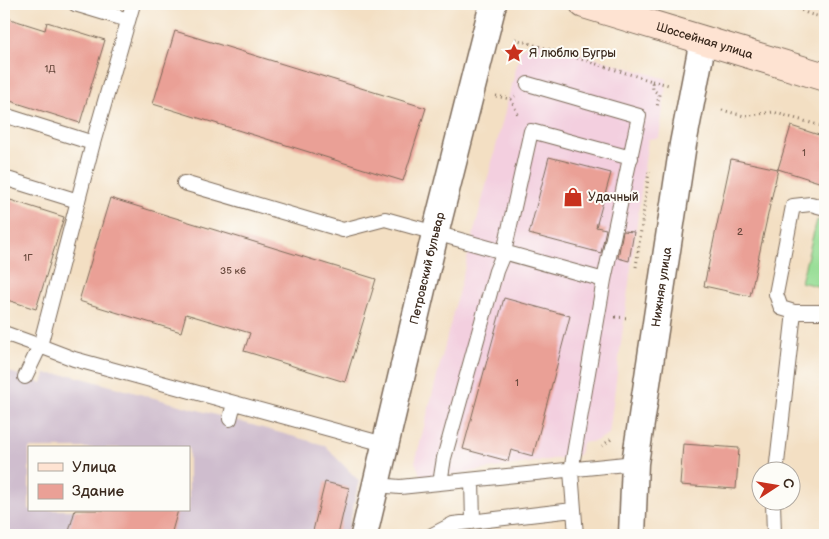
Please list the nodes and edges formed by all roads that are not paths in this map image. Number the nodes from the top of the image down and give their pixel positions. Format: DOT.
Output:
graph roads {
  1 [pos="75,4"];
  2 [pos="133,4"];
  3 [pos="493,4"];
  4 [pos="600,6"];
  5 [pos="128,20"];
  6 [pos="703,40"];
  7 [pos="825,77"];
  8 [pos="528,84"];
  9 [pos="4,115"];
  10 [pos="93,143"];
  11 [pos="631,158"];
  12 [pos="4,178"];
  13 [pos="184,183"];
  14 [pos="78,201"];
  15 [pos="825,208"];
  16 [pos="435,234"];
  17 [pos="504,252"];
  18 [pos="604,280"];
  19 [pos="794,312"];
  20 [pos="825,312"];
  21 [pos="4,333"];
  22 [pos="40,346"];
  23 [pos="25,377"];
  24 [pos="234,403"];
  25 [pos="230,419"];
  26 [pos="384,444"];
  27 [pos="777,462"];
  28 [pos="635,464"];
  29 [pos="571,472"];
  30 [pos="472,480"];
  31 [pos="440,483"];
  32 [pos="376,485"];
  33 [pos="573,510"];
  34 [pos="773,512"];
  35 [pos="473,522"];
  36 [pos="364,535"];
  37 [pos="432,535"];
  38 [pos="576,535"];
  39 [pos="632,535"];
  40 [pos="774,535"];
  1 -- 5 [label="lane"];
  2 -- 5 [label="lane"];
  3 -- 16 [label="street, Петровский бульвар"];
  4 -- 6 [label="main road, Шоссейная улица"];
  5 -- 10 [label="lane"];
  6 -- 7 [label="main road, Шоссейная улица"];
  6 -- 28 [label="street, Нижняя улица"];
  8 -- 11 [label="lane"];
  9 -- 10 [label="lane"];
  10 -- 14 [label="lane"];
  11 -- 17 [label="lane"];
  11 -- 18 [label="lane"];
  12 -- 14 [label="lane"];
  13 -- 16 [label="lane"];
  14 -- 22 [label="lane"];
  15 -- 19 [label="lane"];
  16 -- 17 [label="lane"];
  16 -- 26 [label="street, Петровский бульвар"];
  17 -- 18 [label="lane"];
  17 -- 31 [label="lane"];
  18 -- 29 [label="lane"];
  19 -- 20 [label="lane"];
  19 -- 27 [label="lane"];
  21 -- 22 [label="lane"];
  22 -- 23 [label="lane"];
  22 -- 24 [label="lane"];
  24 -- 25 [label="lane"];
  24 -- 26 [label="lane"];
  26 -- 32 [label="street, Петровский бульвар"];
  28 -- 29 [label="lane"];
  28 -- 39 [label="street, Нижняя улица"];
  29 -- 30 [label="lane"];
  29 -- 33 [label="lane"];
  30 -- 31 [label="lane"];
  30 -- 35 [label="lane"];
  31 -- 32 [label="lane"];
  32 -- 36 [label="street, Петровский бульвар"];
  33 -- 35 [label="lane"];
  33 -- 38 [label="lane"];
  34 -- 40 [label="lane"];
  35 -- 37 [label="lane"];
}
